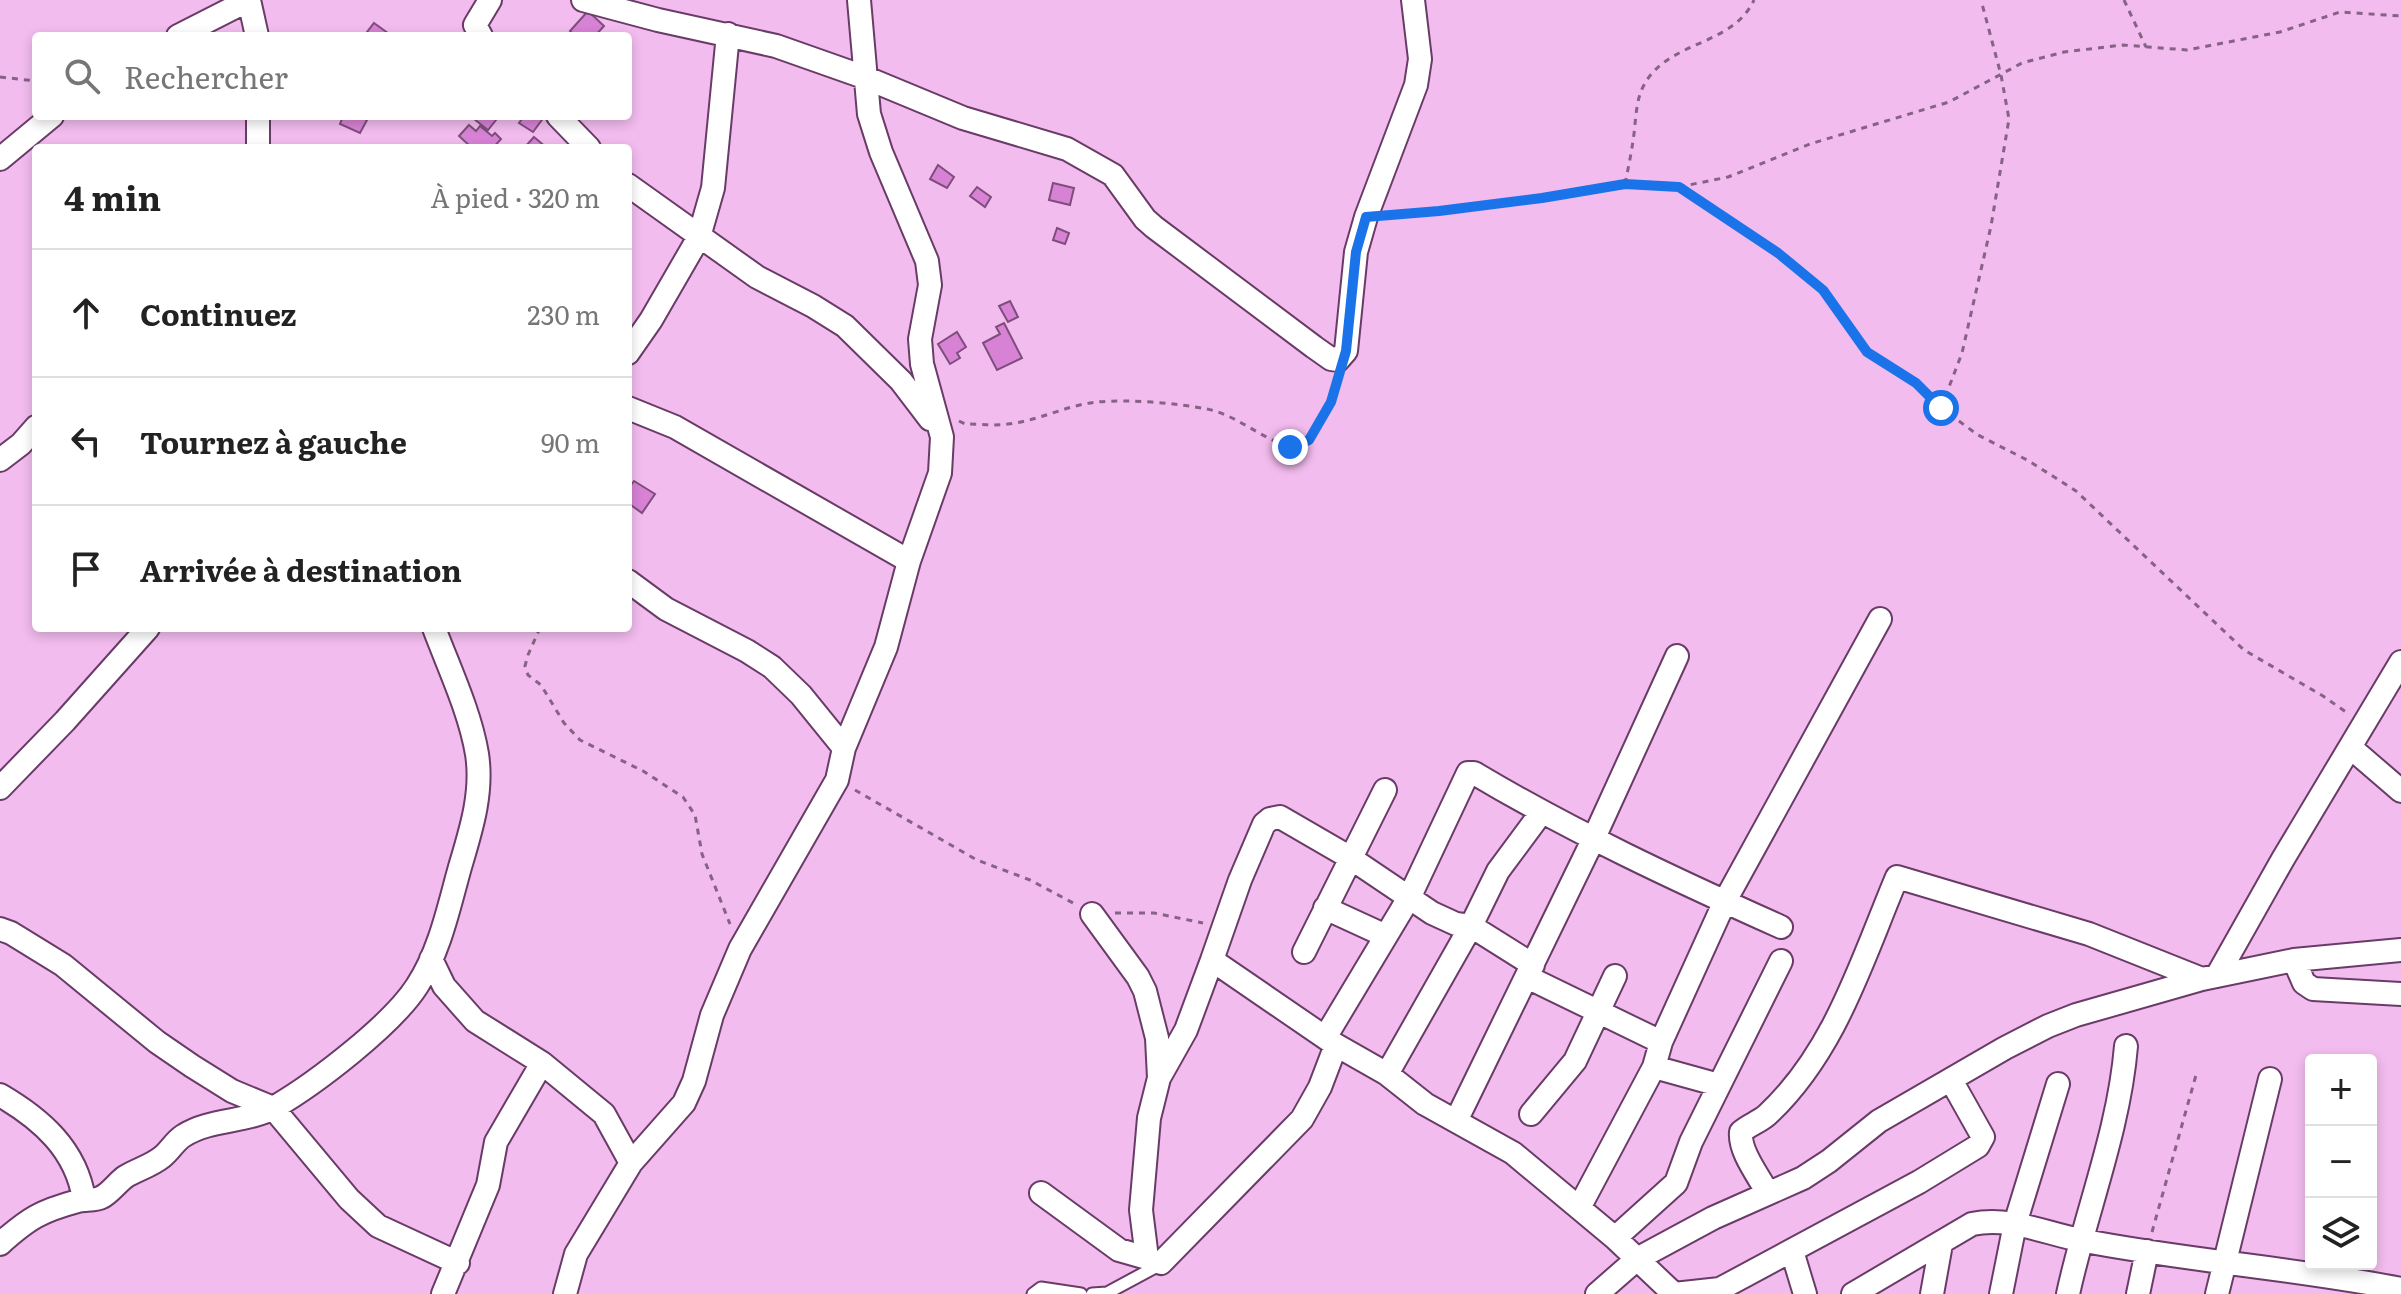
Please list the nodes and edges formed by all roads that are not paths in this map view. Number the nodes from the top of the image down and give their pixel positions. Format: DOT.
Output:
graph roads {
  1 [pos="249,0"];
  2 [pos="490,0"];
  3 [pos="583,0"];
  4 [pos="859,0"];
  5 [pos="1413,0"];
  6 [pos="186,32"];
  7 [pos="256,32"];
  8 [pos="479,32"];
  9 [pos="728,34"];
  10 [pos="864,77"];
  11 [pos="47,120"];
  12 [pos="258,120"];
  13 [pos="562,120"];
  14 [pos="258,144"];
  15 [pos="585,144"];
  16 [pos="0,159"];
  17 [pos="632,188"];
  18 [pos="699,237"];
  19 [pos="632,347"];
  20 [pos="632,410"];
  21 [pos="949,428"];
  22 [pos="32,432"];
  23 [pos="0,460"];
  24 [pos="909,561"];
  25 [pos="632,584"];
  26 [pos="1880,619"];
  27 [pos="144,632"];
  28 [pos="435,632"];
  29 [pos="1677,656"];
  30 [pos="2401,662"];
  31 [pos="2350,747"];
  32 [pos="844,748"];
  33 [pos="0,788"];
  34 [pos="1385,790"];
  35 [pos="2401,791"];
  36 [pos="1541,813"];
  37 [pos="1593,840"];
  38 [pos="1349,857"];
  39 [pos="1410,896"];
  40 [pos="1725,901"];
  41 [pos="1325,908"];
  42 [pos="1092,914"];
  43 [pos="1471,926"];
  44 [pos="1781,927"];
  45 [pos="0,929"];
  46 [pos="1386,936"];
  47 [pos="2401,950"];
  48 [pos="1304,952"];
  49 [pos="431,959"];
  50 [pos="1212,960"];
  51 [pos="2294,960"];
  52 [pos="1781,961"];
  53 [pos="1530,971"];
  54 [pos="1615,976"];
  55 [pos="2210,978"];
  56 [pos="2401,994"];
  57 [pos="1598,1012"];
  58 [pos="1331,1041"];
  59 [pos="1661,1042"];
  60 [pos="2126,1046"];
  61 [pos="542,1063"];
  62 [pos="1654,1067"];
  63 [pos="1387,1074"];
  64 [pos="1159,1078"];
  65 [pos="2270,1079"];
  66 [pos="1951,1080"];
  67 [pos="2058,1084"];
  68 [pos="1719,1085"];
  69 [pos="0,1095"];
  70 [pos="273,1108"];
  71 [pos="1531,1114"];
  72 [pos="1456,1121"];
  73 [pos="631,1163"];
  74 [pos="1767,1192"];
  75 [pos="1041,1193"];
  76 [pos="84,1199"];
  77 [pos="1579,1208"];
  78 [pos="2015,1224"];
  79 [pos="1615,1238"];
  80 [pos="2080,1240"];
  81 [pos="0,1244"];
  82 [pos="1941,1244"];
  83 [pos="1792,1251"];
  84 [pos="2147,1251"];
  85 [pos="1637,1259"];
  86 [pos="1154,1261"];
  87 [pos="2224,1261"];
  88 [pos="458,1263"];
  89 [pos="2295,1271"];
  90 [pos="2386,1289"];
  91 [pos="1860,1292"];
  92 [pos="443,1294"];
  93 [pos="565,1294"];
  94 [pos="1033,1294"];
  95 [pos="1081,1294"];
  96 [pos="1092,1294"];
  97 [pos="1597,1294"];
  98 [pos="1674,1294"];
  99 [pos="1805,1294"];
  100 [pos="1932,1294"];
  101 [pos="2001,1294"];
  102 [pos="2068,1294"];
  103 [pos="2138,1294"];
  104 [pos="2217,1294"];
  105 [pos="2292,1294"];
  1 -- 6 [label="street"];
  1 -- 7 [label="street"];
  2 -- 8 [label="street"];
  3 -- 9 [label="street"];
  4 -- 10 [label="street"];
  5 -- 10 [label="street"];
  9 -- 10 [label="street"];
  9 -- 18 [label="street"];
  10 -- 21 [label="street"];
  11 -- 16 [label="street"];
  12 -- 14 [label="street"];
  13 -- 15 [label="street"];
  17 -- 18 [label="street"];
  18 -- 19 [label="street"];
  18 -- 21 [label="street"];
  20 -- 24 [label="street"];
  21 -- 24 [label="street"];
  22 -- 23 [label="street"];
  24 -- 32 [label="street"];
  25 -- 32 [label="street"];
  26 -- 40 [label="street"];
  27 -- 33 [label="street"];
  28 -- 49 [label="street"];
  29 -- 37 [label="street"];
  30 -- 31 [label="street"];
  31 -- 35 [label="street"];
  31 -- 55 [label="street"];
  32 -- 73 [label="street"];
  34 -- 38 [label="street"];
  36 -- 37 [label="street"];
  36 -- 39 [label="street"];
  36 -- 43 [label="street"];
  37 -- 40 [label="street"];
  37 -- 53 [label="street"];
  38 -- 39 [label="street"];
  38 -- 41 [label="street"];
  38 -- 50 [label="street"];
  39 -- 43 [label="street"];
  39 -- 46 [label="street"];
  40 -- 44 [label="street"];
  40 -- 59 [label="street"];
  41 -- 46 [label="street"];
  41 -- 48 [label="street"];
  42 -- 64 [label="street"];
  43 -- 53 [label="street"];
  43 -- 63 [label="street"];
  45 -- 70 [label="street"];
  46 -- 58 [label="street"];
  47 -- 51 [label="street"];
  49 -- 61 [label="street"];
  49 -- 70 [label="street"];
  50 -- 58 [label="street"];
  50 -- 64 [label="street"];
  51 -- 55 [label="street"];
  51 -- 56 [label="street"];
  52 -- 68 [label="street"];
  53 -- 57 [label="street"];
  53 -- 72 [label="street"];
  54 -- 57 [label="street"];
  55 -- 66 [label="street"];
  55 -- 74 [label="street"];
  57 -- 59 [label="street"];
  57 -- 71 [label="street"];
  58 -- 63 [label="street"];
  58 -- 86 [label="street"];
  59 -- 62 [label="street"];
  60 -- 80 [label="street"];
  61 -- 73 [label="street"];
  61 -- 88 [label="street"];
  62 -- 68 [label="street"];
  62 -- 77 [label="street"];
  63 -- 72 [label="street"];
  64 -- 86 [label="street"];
  65 -- 87 [label="street"];
  66 -- 74 [label="street"];
  66 -- 83 [label="street"];
  67 -- 78 [label="street"];
  68 -- 79 [label="street"];
  69 -- 76 [label="street"];
  70 -- 76 [label="street"];
  70 -- 88 [label="street"];
  72 -- 77 [label="street"];
  73 -- 93 [label="street"];
  74 -- 85 [label="street"];
  75 -- 86 [label="street"];
  76 -- 81 [label="street"];
  77 -- 79 [label="street"];
  78 -- 80 [label="street"];
  78 -- 82 [label="street"];
  78 -- 101 [label="street"];
  79 -- 85 [label="street"];
  80 -- 84 [label="street"];
  80 -- 102 [label="street"];
  82 -- 91 [label="street"];
  82 -- 100 [label="street"];
  83 -- 98 [label="street"];
  83 -- 99 [label="street"];
  84 -- 87 [label="street"];
  84 -- 103 [label="street"];
  85 -- 97 [label="street"];
  85 -- 98 [label="street"];
  86 -- 96 [label="lane"];
  87 -- 89 [label="street"];
  87 -- 104 [label="street"];
  88 -- 92 [label="street"];
  89 -- 90 [label="street"];
  89 -- 105 [label="street"];
  94 -- 95 [label="lane"];
}
